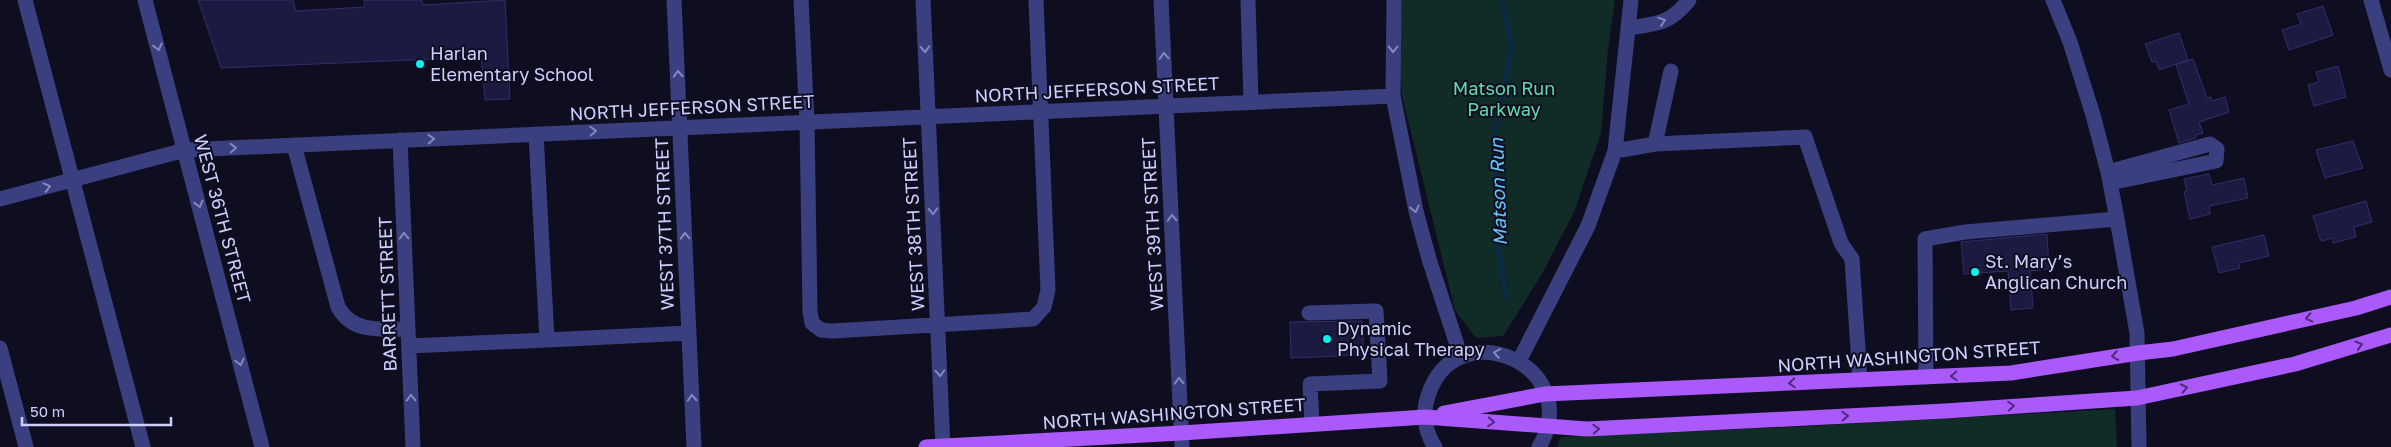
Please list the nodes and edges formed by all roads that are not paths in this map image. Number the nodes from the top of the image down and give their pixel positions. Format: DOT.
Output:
graph roads {
  1 [pos="25,0"];
  2 [pos="145,0"];
  3 [pos="674,0"];
  4 [pos="800,0"];
  5 [pos="923,0"];
  6 [pos="1036,0"];
  7 [pos="1161,0"];
  8 [pos="1248,0"];
  9 [pos="1394,0"];
  10 [pos="1631,0"];
  11 [pos="1689,0"];
  12 [pos="2053,0"];
  13 [pos="2371,0"];
  14 [pos="1628,28"];
  15 [pos="2391,70"];
  16 [pos="1671,71"];
  17 [pos="1392,96"];
  18 [pos="1252,102"];
  19 [pos="1166,106"];
  20 [pos="1040,112"];
  21 [pos="928,116"];
  22 [pos="807,122"];
  23 [pos="680,127"];
  24 [pos="536,134"];
  25 [pos="400,140"];
  26 [pos="1655,144"];
  27 [pos="294,145"];
  28 [pos="185,150"];
  29 [pos="1615,151"];
  30 [pos="2109,178"];
  31 [pos="73,180"];
  32 [pos="0,199"];
  33 [pos="2117,219"];
  34 [pos="2391,297"];
  35 [pos="1309,313"];
  36 [pos="938,325"];
  37 [pos="408,329"];
  38 [pos="689,333"];
  39 [pos="2391,335"];
  40 [pos="547,340"];
  41 [pos="409,346"];
  42 [pos="0,348"];
  43 [pos="2138,353"];
  44 [pos="1461,357"];
  45 [pos="1519,361"];
  46 [pos="1926,377"];
  47 [pos="1860,380"];
  48 [pos="1545,394"];
  49 [pos="2137,398"];
  50 [pos="1425,416"];
  51 [pos="1312,424"];
  52 [pos="1547,428"];
  53 [pos="1182,440"];
  54 [pos="26,447"];
  55 [pos="143,447"];
  56 [pos="262,447"];
  57 [pos="413,447"];
  58 [pos="694,447"];
  59 [pos="926,447"];
  60 [pos="943,447"];
  61 [pos="1435,447"];
  62 [pos="1539,447"];
  63 [pos="2139,447"];
  1 -- 31 [label="street"];
  2 -- 28 [label="street, WEST 36TH STREET, one-way"];
  23 -- 3 [label="street, WEST 37TH STREET, one-way"];
  4 -- 22 [label="street"];
  5 -- 21 [label="street, WEST 38TH STREET, one-way"];
  6 -- 20 [label="street"];
  19 -- 7 [label="street, WEST 39TH STREET, one-way"];
  8 -- 18 [label="street"];
  9 -- 17 [label="street, one-way"];
  10 -- 14 [label="street"];
  14 -- 11 [label="street, one-way"];
  12 -- 30 [label="street"];
  13 -- 15 [label="street"];
  14 -- 29 [label="street"];
  16 -- 26 [label="street"];
  17 -- 18 [label="street, NORTH JEFFERSON STREET"];
  17 -- 44 [label="street, one-way"];
  18 -- 19 [label="street, NORTH JEFFERSON STREET"];
  19 -- 20 [label="street, NORTH JEFFERSON STREET"];
  53 -- 19 [label="street, WEST 39TH STREET, one-way"];
  20 -- 21 [label="street, NORTH JEFFERSON STREET"];
  20 -- 36 [label="street"];
  21 -- 22 [label="street, NORTH JEFFERSON STREET"];
  21 -- 36 [label="street, WEST 38TH STREET, one-way"];
  22 -- 23 [label="street, NORTH JEFFERSON STREET"];
  22 -- 36 [label="street"];
  24 -- 23 [label="street, NORTH JEFFERSON STREET, one-way"];
  38 -- 23 [label="street, WEST 37TH STREET, one-way"];
  25 -- 24 [label="street, NORTH JEFFERSON STREET, one-way"];
  24 -- 40 [label="street"];
  25 -- 27 [label="street, NORTH JEFFERSON STREET"];
  37 -- 25 [label="street, BARRETT STREET, one-way"];
  26 -- 29 [label="street"];
  26 -- 47 [label="street"];
  28 -- 27 [label="street, NORTH JEFFERSON STREET, one-way"];
  27 -- 37 [label="street"];
  28 -- 31 [label="street, NORTH JEFFERSON STREET"];
  28 -- 56 [label="street, WEST 36TH STREET, one-way"];
  29 -- 45 [label="street"];
  30 -- 30 [label="street"];
  30 -- 33 [label="street"];
  32 -- 31 [label="street, NORTH JEFFERSON STREET, one-way"];
  31 -- 55 [label="street"];
  33 -- 43 [label="street"];
  33 -- 46 [label="street"];
  34 -- 43 [label="main road, NORTH WASHINGTON STREET, one-way"];
  35 -- 51 [label="street"];
  36 -- 60 [label="street, WEST 38TH STREET, one-way"];
  37 -- 41 [label="street, BARRETT STREET"];
  38 -- 40 [label="street"];
  58 -- 38 [label="street, WEST 37TH STREET, one-way"];
  49 -- 39 [label="main road, NORTH WASHINGTON STREET, one-way"];
  40 -- 41 [label="street"];
  57 -- 41 [label="street, BARRETT STREET, one-way"];
  42 -- 54 [label="street"];
  43 -- 46 [label="main road, NORTH WASHINGTON STREET, one-way"];
  43 -- 49 [label="street"];
  45 -- 44 [label="street, one-way"];
  44 -- 50 [label="street"];
  45 -- 48 [label="street"];
  46 -- 47 [label="main road, NORTH WASHINGTON STREET"];
  47 -- 48 [label="main road, NORTH WASHINGTON STREET, one-way"];
  48 -- 50 [label="main road, NORTH WASHINGTON STREET"];
  48 -- 52 [label="street"];
  52 -- 49 [label="main road, NORTH WASHINGTON STREET, one-way"];
  49 -- 63 [label="street"];
  50 -- 51 [label="main road, NORTH WASHINGTON STREET"];
  50 -- 52 [label="main road, NORTH WASHINGTON STREET, one-way"];
  50 -- 61 [label="street"];
  51 -- 53 [label="main road, NORTH WASHINGTON STREET"];
  52 -- 62 [label="street"];
  53 -- 60 [label="main road, NORTH WASHINGTON STREET"];
  59 -- 60 [label="main road, NORTH WASHINGTON STREET"];
}
